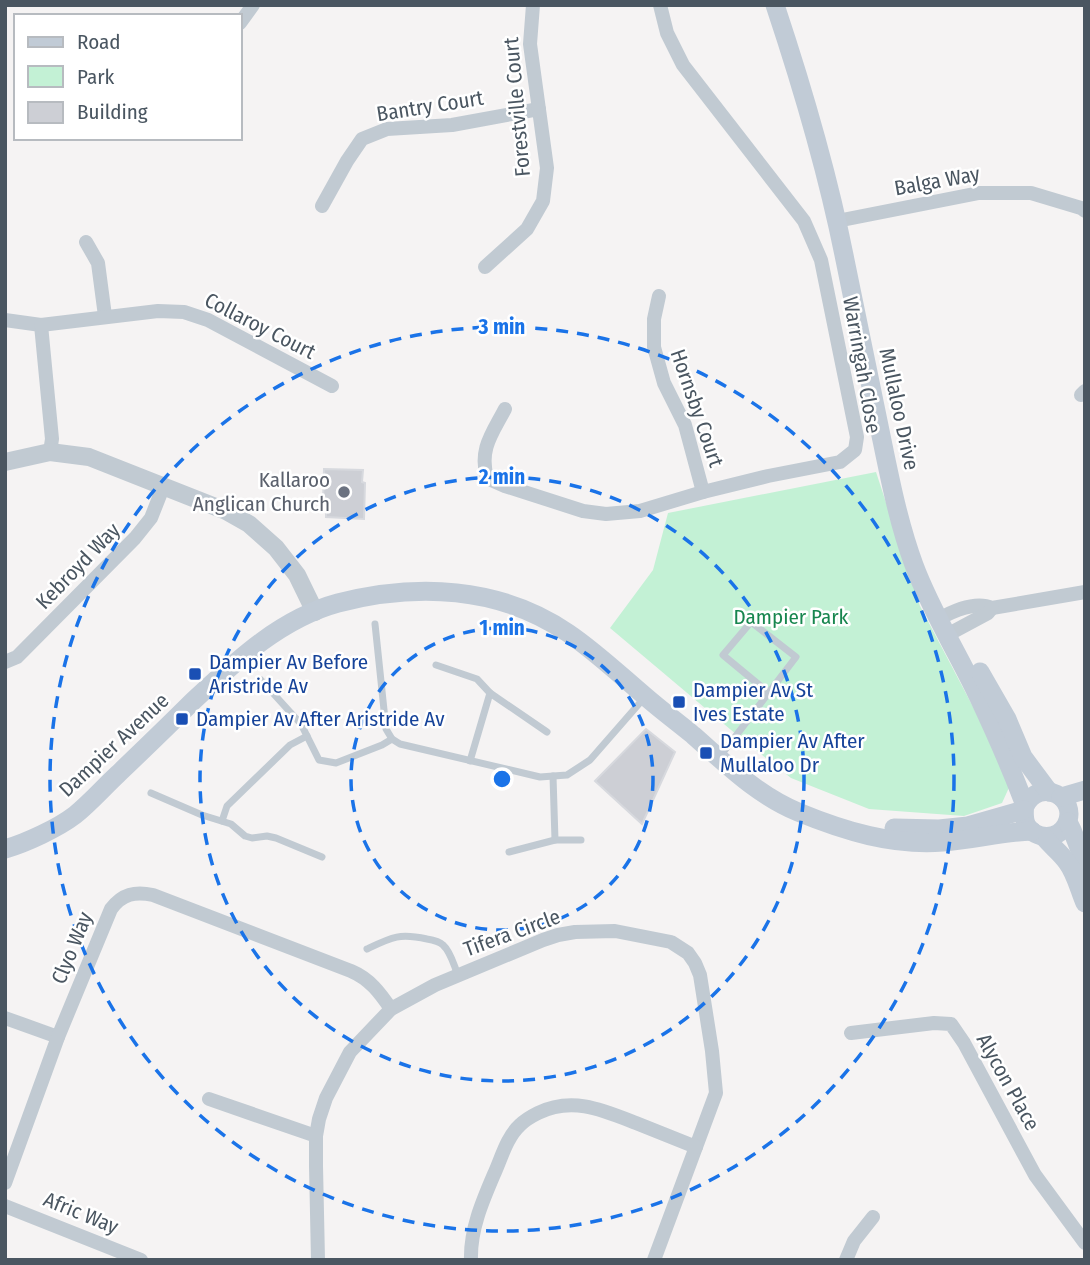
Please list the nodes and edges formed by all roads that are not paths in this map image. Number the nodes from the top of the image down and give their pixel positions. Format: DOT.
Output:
graph roads {
  1 [pos="253,5"];
  2 [pos="533,5"];
  3 [pos="660,5"];
  4 [pos="775,5"];
  5 [pos="787,5"];
  6 [pos="242,20"];
  7 [pos="539,108"];
  8 [pos="322,205"];
  9 [pos="1085,211"];
  10 [pos="842,220"];
  11 [pos="86,242"];
  12 [pos="485,267"];
  13 [pos="659,296"];
  14 [pos="105,316"];
  15 [pos="5,320"];
  16 [pos="41,325"];
  17 [pos="332,386"];
  18 [pos="505,409"];
  19 [pos="50,452"];
  20 [pos="5,462"];
  21 [pos="164,485"];
  22 [pos="704,492"];
  23 [pos="1085,592"];
  24 [pos="312,606"];
  25 [pos="375,624"];
  26 [pos="948,624"];
  27 [pos="5,662"];
  28 [pos="436,665"];
  29 [pos="261,680"];
  30 [pos="490,693"];
  31 [pos="769,693"];
  32 [pos="645,696"];
  33 [pos="547,732"];
  34 [pos="307,736"];
  35 [pos="392,739"];
  36 [pos="725,750"];
  37 [pos="470,761"];
  38 [pos="553,776"];
  39 [pos="1085,790"];
  40 [pos="151,793"];
  41 [pos="1055,794"];
  42 [pos="1025,808"];
  43 [pos="1074,817"];
  44 [pos="222,821"];
  45 [pos="1038,834"];
  46 [pos="5,837"];
  47 [pos="581,839"];
  48 [pos="555,840"];
  49 [pos="5,849"];
  50 [pos="509,852"];
  51 [pos="322,857"];
  52 [pos="1085,863"];
  53 [pos="1085,903"];
  54 [pos="367,949"];
  55 [pos="458,975"];
  56 [pos="391,1009"];
  57 [pos="5,1018"];
  58 [pos="852,1034"];
  59 [pos="58,1037"];
  60 [pos="209,1099"];
  61 [pos="316,1136"];
  62 [pos="696,1147"];
  63 [pos="5,1183"];
  64 [pos="5,1206"];
  65 [pos="873,1217"];
  66 [pos="1085,1242"];
  67 [pos="141,1260"];
  68 [pos="318,1260"];
  69 [pos="471,1260"];
  70 [pos="654,1260"];
  71 [pos="845,1260"];
  1 -- 6 [label="street"];
  2 -- 7 [label="street, Forestville Court"];
  3 -- 22 [label="street, Warringah Close"];
  4 -- 10 [label="main road, Mullaloo Drive"];
  5 -- 10 [label="main road, Mullaloo Drive"];
  7 -- 8 [label="street, Bantry Court"];
  7 -- 12 [label="street, Forestville Court"];
  9 -- 10 [label="street, Balga Way"];
  10 -- 26 [label="main road, Mullaloo Drive"];
  11 -- 14 [label="street"];
  13 -- 22 [label="street, Hornsby Court"];
  14 -- 16 [label="street, Collaroy Court"];
  14 -- 17 [label="street, Collaroy Court"];
  15 -- 16 [label="street, Collaroy Court"];
  16 -- 19 [label="street"];
  18 -- 22 [label="street, Warringah Close"];
  19 -- 20 [label="street"];
  19 -- 21 [label="street"];
  21 -- 24 [label="street"];
  21 -- 27 [label="street, Kebroyd Way"];
  23 -- 26 [label="street"];
  24 -- 32 [label="main road, Dampier Avenue"];
  24 -- 36 [label="main road, Dampier Avenue"];
  24 -- 46 [label="main road, Dampier Avenue"];
  24 -- 49 [label="main road, Dampier Avenue"];
  25 -- 35 [label="lane"];
  26 -- 41 [label="main road, Mullaloo Drive"];
  26 -- 42 [label="main road, Mullaloo Drive"];
  28 -- 30 [label="lane"];
  29 -- 34 [label="lane"];
  30 -- 33 [label="lane"];
  30 -- 37 [label="lane"];
  31 -- 31 [label="lane"];
  31 -- 36 [label="lane"];
  32 -- 38 [label="lane"];
  32 -- 45 [label="main road, Dampier Avenue"];
  34 -- 35 [label="lane"];
  34 -- 44 [label="lane"];
  35 -- 37 [label="lane"];
  36 -- 42 [label="main road, Dampier Avenue"];
  37 -- 38 [label="lane"];
  38 -- 48 [label="lane"];
  39 -- 41 [label="main road"];
  40 -- 44 [label="lane"];
  41 -- 42 [label="main road"];
  41 -- 43 [label="main road"];
  42 -- 45 [label="main road"];
  43 -- 45 [label="main road"];
  43 -- 52 [label="main road"];
  44 -- 51 [label="lane"];
  45 -- 53 [label="main road"];
  47 -- 48 [label="lane"];
  48 -- 50 [label="lane"];
  54 -- 55 [label="lane"];
  55 -- 56 [label="street, Tifera Circle"];
  55 -- 62 [label="street, Tifera Circle"];
  56 -- 59 [label="street, Clyo Way"];
  56 -- 61 [label="street, Tifera Circle"];
  57 -- 59 [label="street"];
  58 -- 66 [label="street, Alycon Place"];
  59 -- 63 [label="street, Clyo Way"];
  60 -- 61 [label="street"];
  61 -- 68 [label="street, Tifera Circle"];
  62 -- 69 [label="street"];
  62 -- 70 [label="street, Tifera Circle"];
  64 -- 67 [label="street, Afric Way"];
  65 -- 71 [label="street"];
}
